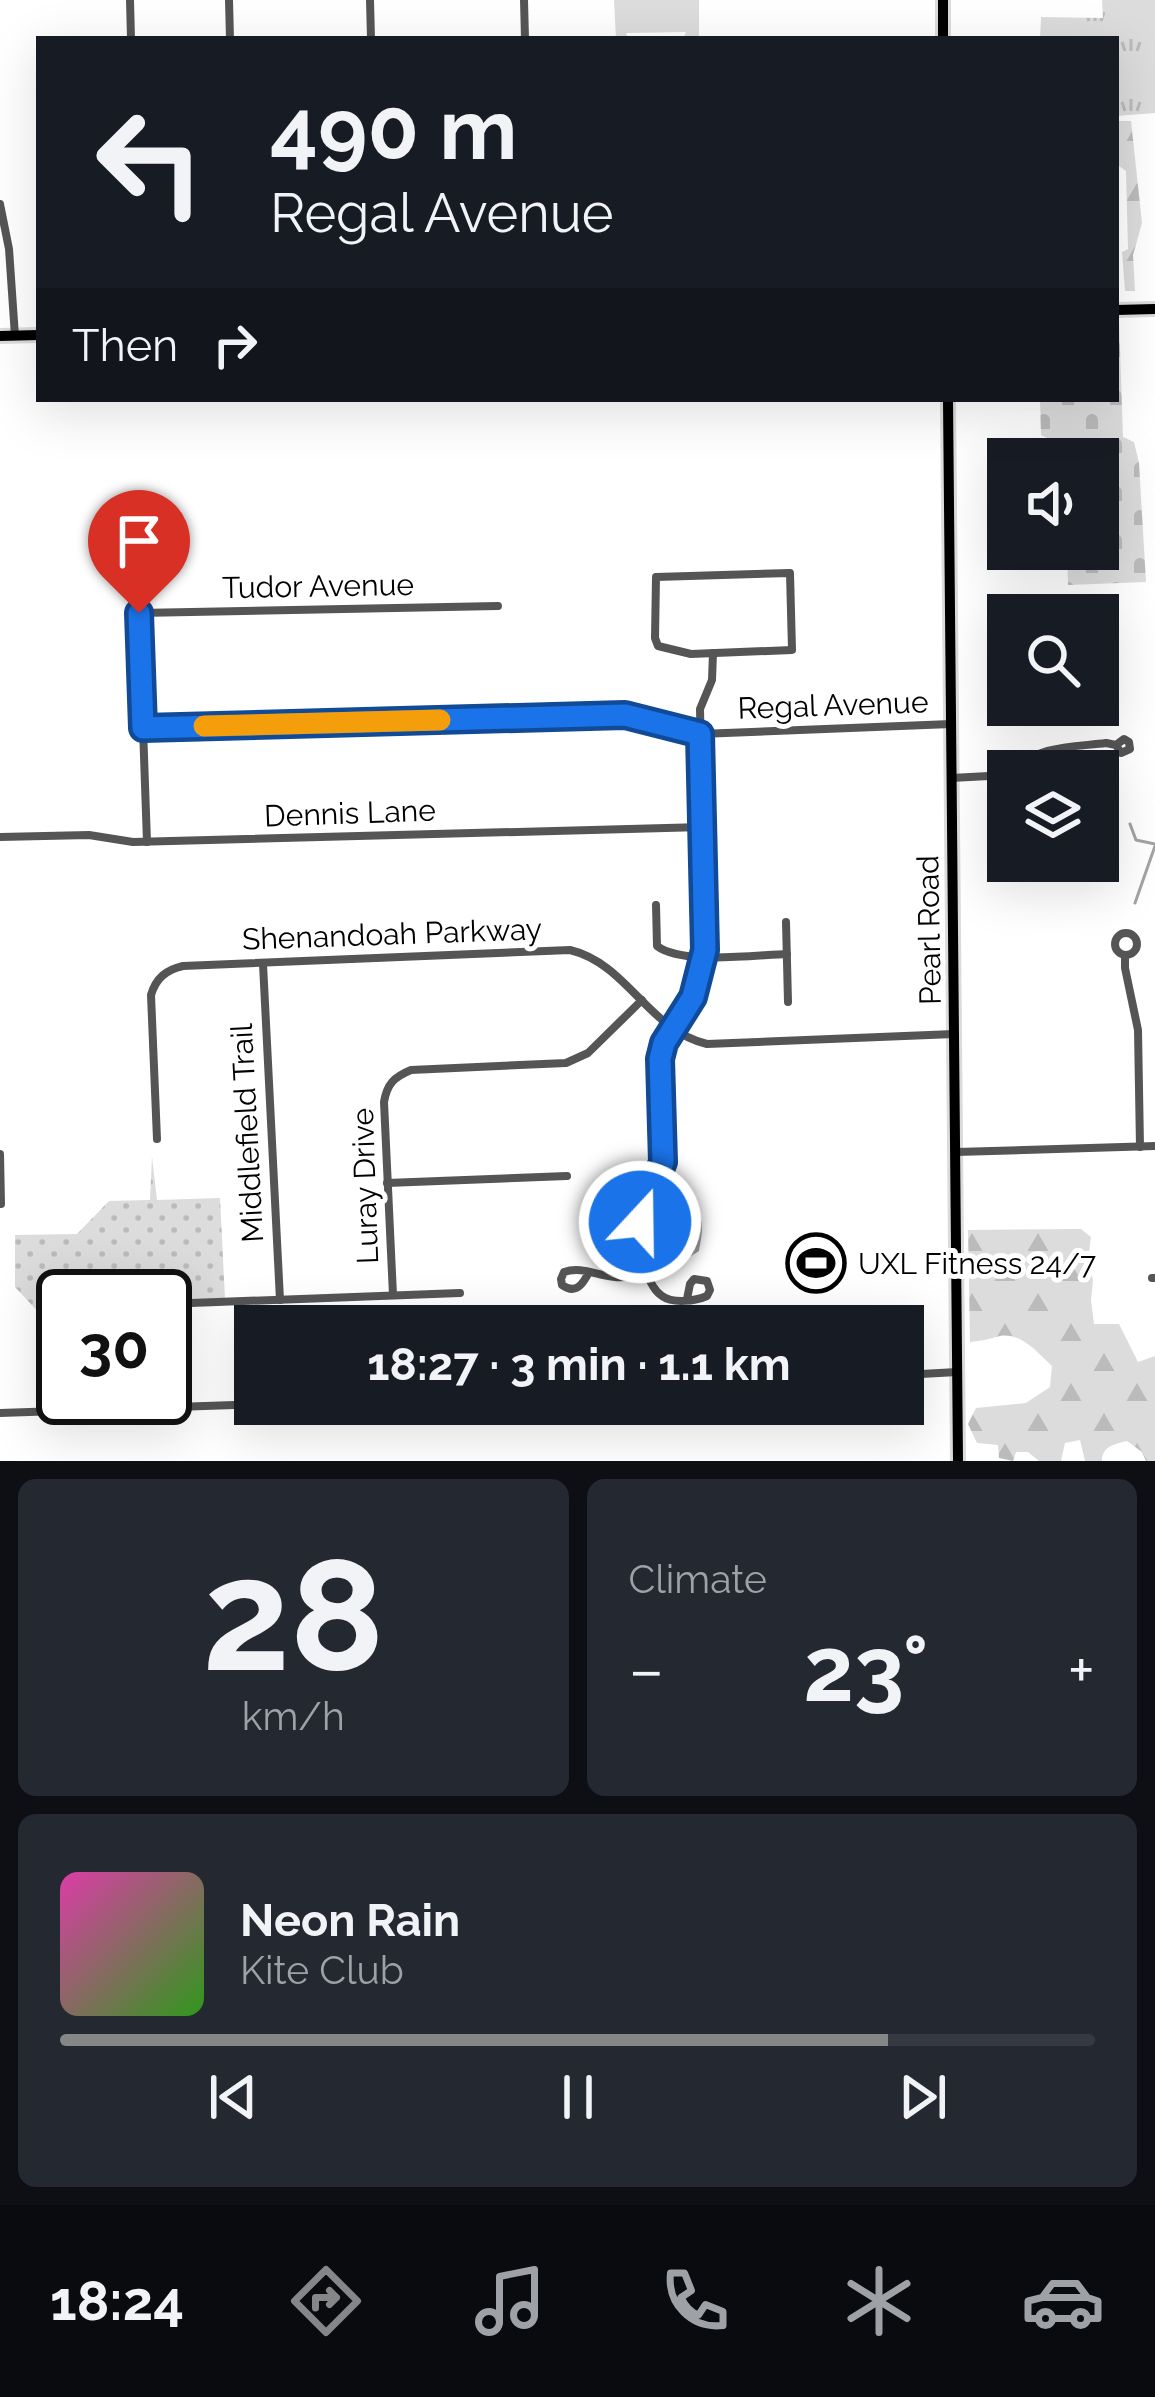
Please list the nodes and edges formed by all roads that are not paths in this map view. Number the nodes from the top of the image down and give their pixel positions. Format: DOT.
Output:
graph roads {
  1 [pos="130,0"];
  2 [pos="229,0"];
  3 [pos="370,0"];
  4 [pos="524,0"];
  5 [pos="943,0"];
  6 [pos="131,36"];
  7 [pos="230,36"];
  8 [pos="371,36"];
  9 [pos="525,36"];
  10 [pos="944,36"];
  11 [pos="0,204"];
  12 [pos="1155,309"];
  13 [pos="1119,310"];
  14 [pos="36,335"];
  15 [pos="0,336"];
  16 [pos="15,336"];
  17 [pos="948,402"];
  18 [pos="498,606"];
  19 [pos="713,653"];
  20 [pos="951,724"];
  21 [pos="143,728"];
  22 [pos="700,734"];
  23 [pos="1116,745"];
  24 [pos="1062,750"];
  25 [pos="987,776"];
  26 [pos="951,778"];
  27 [pos="703,827"];
  28 [pos="0,837"];
  29 [pos="146,842"];
  30 [pos="656,905"];
  31 [pos="786,922"];
  32 [pos="787,954"];
  33 [pos="704,956"];
  34 [pos="1125,956"];
  35 [pos="262,964"];
  36 [pos="642,1000"];
  37 [pos="788,1002"];
  38 [pos="671,1029"];
  39 [pos="954,1034"];
  40 [pos="158,1139"];
  41 [pos="1155,1146"];
  42 [pos="1140,1147"];
  43 [pos="956,1153"];
  44 [pos="0,1154"];
  45 [pos="567,1176"];
  46 [pos="387,1184"];
  47 [pos="1,1204"];
  48 [pos="647,1271"];
  49 [pos="589,1272"];
  50 [pos="460,1293"];
  51 [pos="394,1295"];
  52 [pos="687,1299"];
  53 [pos="280,1300"];
  54 [pos="192,1303"];
  55 [pos="957,1372"];
  56 [pos="924,1374"];
  57 [pos="234,1405"];
  58 [pos="192,1407"];
  59 [pos="0,1413"];
  60 [pos="36,1413"];
  61 [pos="958,1461"];
  1 -- 6 [label="street"];
  2 -- 7 [label="street"];
  3 -- 8 [label="street"];
  4 -- 9 [label="street"];
  5 -- 10 [label="main road"];
  11 -- 16 [label="street"];
  12 -- 13 [label="main road"];
  14 -- 16 [label="main road"];
  15 -- 16 [label="main road"];
  17 -- 20 [label="main road, Pearl Road"];
  18 -- 21 [label="street, Tudor Avenue"];
  19 -- 19 [label="street"];
  19 -- 22 [label="street"];
  20 -- 22 [label="street, Regal Avenue"];
  20 -- 26 [label="main road, Pearl Road"];
  21 -- 22 [label="street, Regal Avenue"];
  21 -- 29 [label="street"];
  22 -- 27 [label="street"];
  23 -- 24 [label="street"];
  25 -- 26 [label="street"];
  26 -- 39 [label="main road, Pearl Road"];
  27 -- 29 [label="street, Dennis Lane"];
  27 -- 33 [label="street"];
  28 -- 29 [label="street, Dennis Lane"];
  30 -- 33 [label="street"];
  31 -- 32 [label="street"];
  32 -- 33 [label="street"];
  32 -- 37 [label="street"];
  33 -- 38 [label="street"];
  34 -- 42 [label="street"];
  35 -- 36 [label="street, Shenandoah Parkway"];
  35 -- 40 [label="street, Shenandoah Parkway"];
  35 -- 53 [label="street, Middlefield Trail"];
  36 -- 38 [label="street, Shenandoah Parkway"];
  36 -- 46 [label="street, Luray Drive"];
  38 -- 39 [label="street"];
  38 -- 48 [label="street"];
  39 -- 43 [label="main road, Pearl Road"];
  41 -- 42 [label="street"];
  42 -- 43 [label="street"];
  43 -- 55 [label="main road, Pearl Road"];
  44 -- 47 [label="street"];
  45 -- 46 [label="street"];
  46 -- 51 [label="street, Luray Drive"];
  48 -- 49 [label="street"];
  48 -- 52 [label="street"];
  50 -- 51 [label="street"];
  51 -- 53 [label="street"];
  53 -- 54 [label="street"];
  55 -- 56 [label="street"];
  55 -- 61 [label="main road, Pearl Road"];
  57 -- 58 [label="street"];
  59 -- 60 [label="street"];
}
